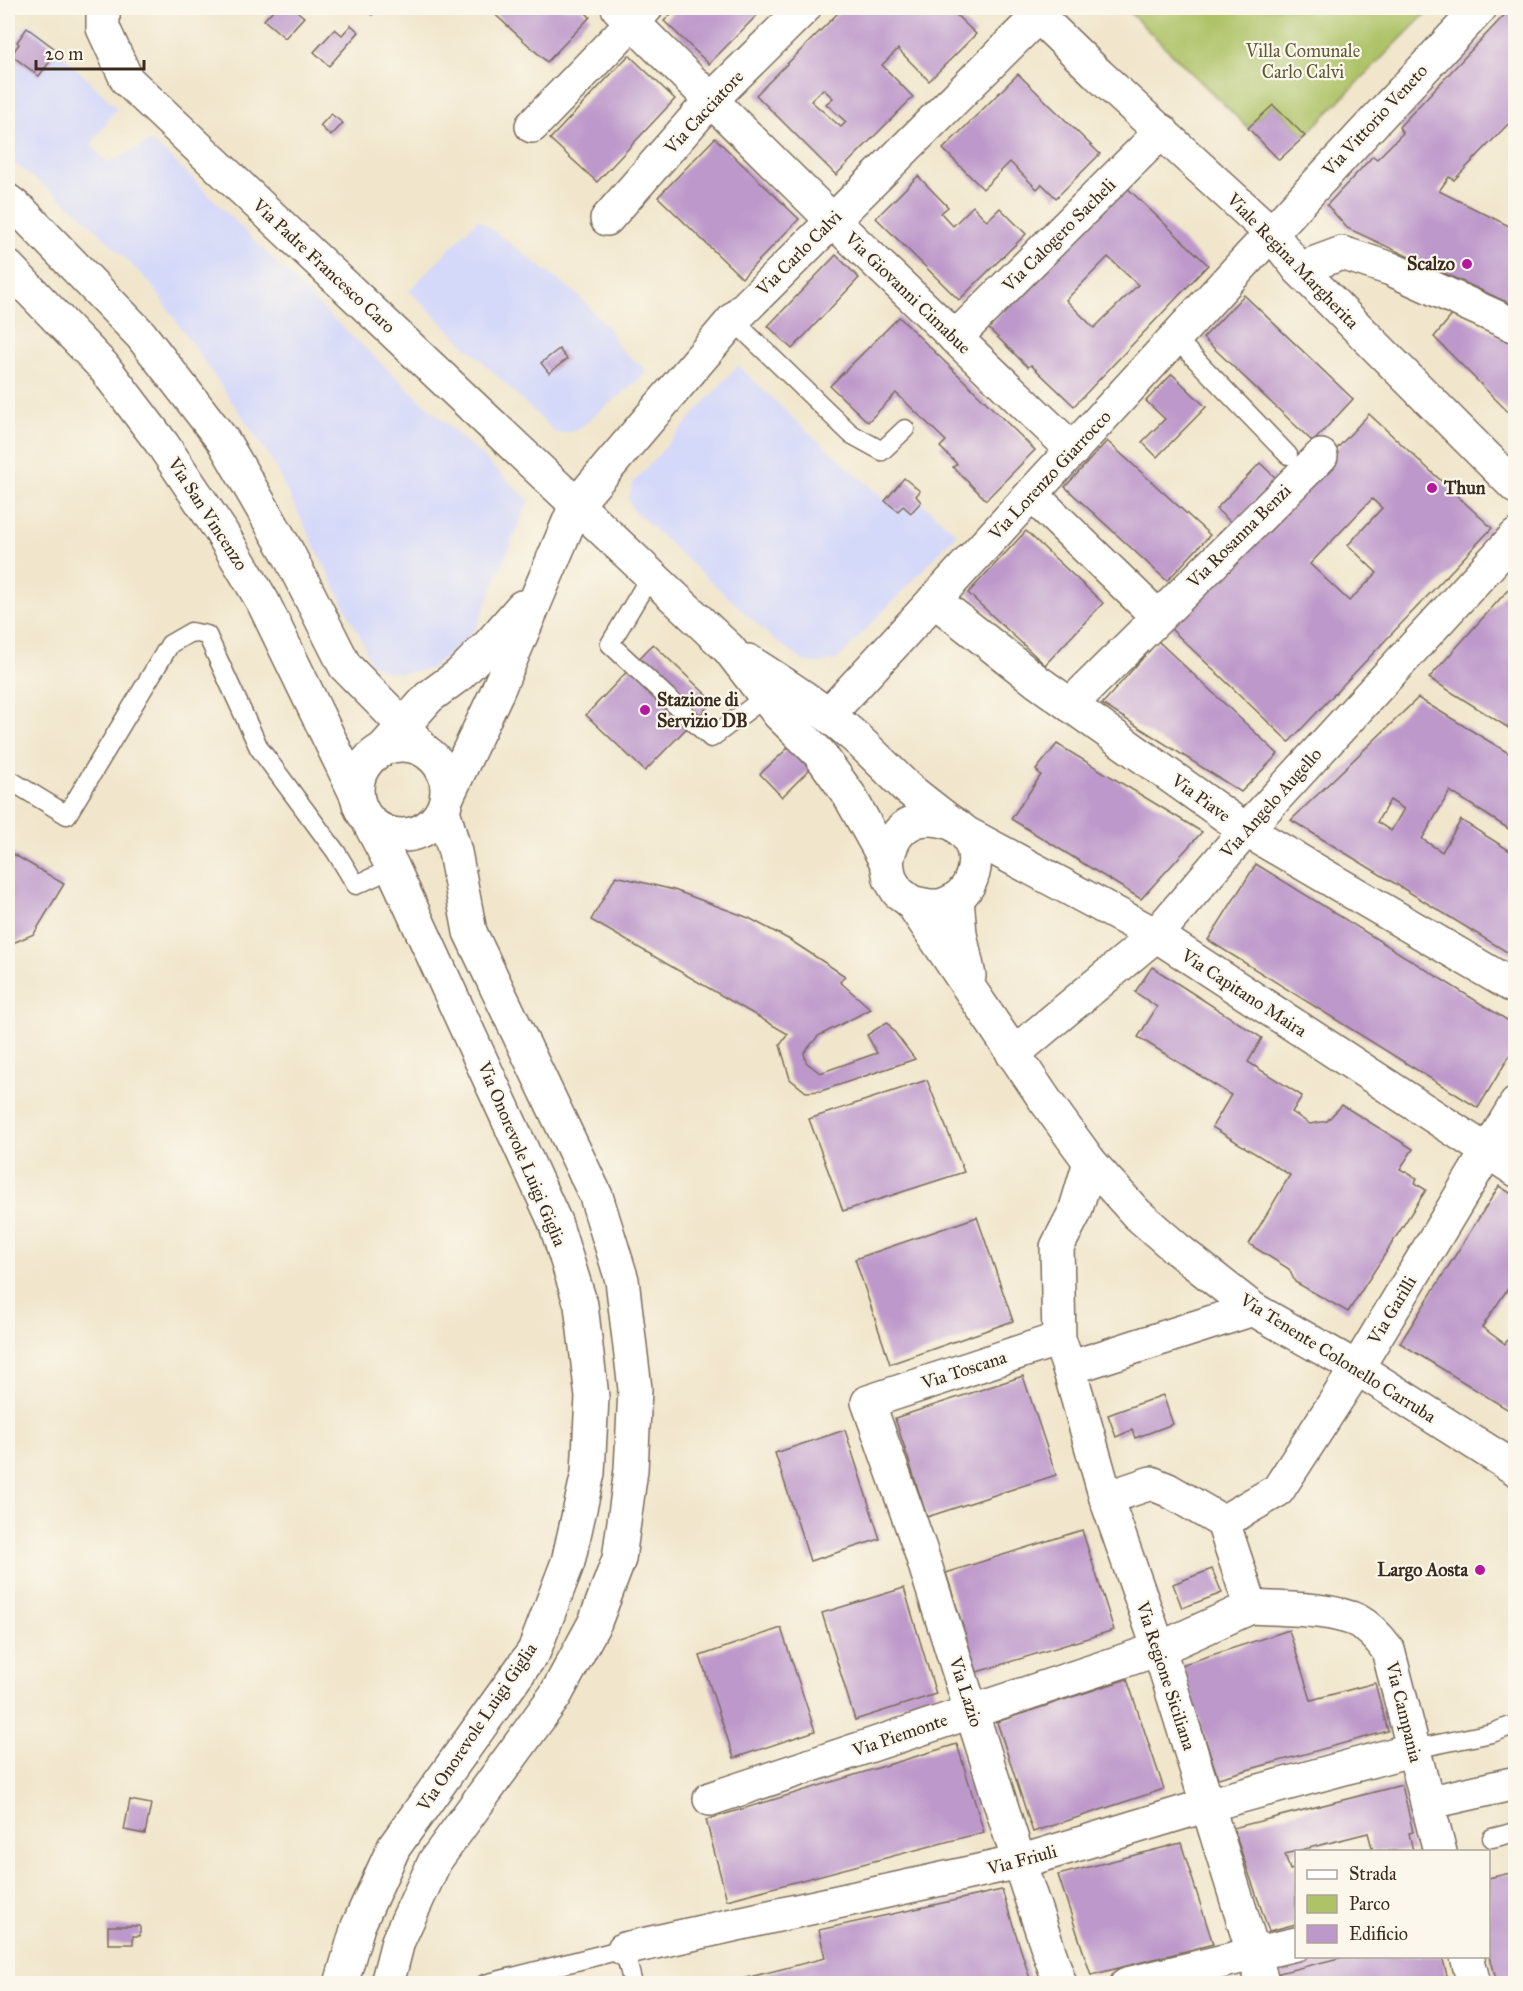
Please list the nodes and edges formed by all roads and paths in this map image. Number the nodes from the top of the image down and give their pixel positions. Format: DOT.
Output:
graph roads {
  1 [pos="103,8"];
  2 [pos="804,8"];
  3 [pos="1480,8"];
  4 [pos="632,12"];
  5 [pos="1034,12"];
  6 [pos="711,100"];
  7 [pos="532,126"];
  8 [pos="1162,131"];
  9 [pos="8,201"];
  10 [pos="607,219"];
  11 [pos="832,220"];
  12 [pos="1270,232"];
  13 [pos="8,267"];
  14 [pos="1299,269"];
  15 [pos="733,320"];
  16 [pos="1515,326"];
  17 [pos="956,338"];
  18 [pos="1175,338"];
  19 [pos="905,429"];
  20 [pos="1073,450"];
  21 [pos="1288,455"];
  22 [pos="1321,456"];
  23 [pos="1515,487"];
  24 [pos="1032,495"];
  25 [pos="576,505"];
  26 [pos="1515,536"];
  27 [pos="651,575"];
  28 [pos="542,582"];
  29 [pos="934,600"];
  30 [pos="1158,617"];
  31 [pos="729,649"];
  32 [pos="497,692"];
  33 [pos="372,693"];
  34 [pos="429,697"];
  35 [pos="765,697"];
  36 [pos="1070,705"];
  37 [pos="828,715"];
  38 [pos="413,737"];
  39 [pos="8,779"];
  40 [pos="445,804"];
  41 [pos="363,809"];
  42 [pos="957,827"];
  43 [pos="1246,830"];
  44 [pos="455,852"];
  45 [pos="887,863"];
  46 [pos="393,868"];
  47 [pos="957,898"];
  48 [pos="911,902"];
  49 [pos="1156,935"];
  50 [pos="1515,988"];
  51 [pos="972,992"];
  52 [pos="1013,1054"];
  53 [pos="1515,1104"];
  54 [pos="1487,1153"];
  55 [pos="1090,1162"];
  56 [pos="1515,1170"];
  57 [pos="1253,1309"];
  58 [pos="1064,1354"];
  59 [pos="1357,1368"];
  60 [pos="868,1402"];
  61 [pos="1515,1469"];
  62 [pos="1106,1498"];
  63 [pos="1223,1522"];
  64 [pos="1251,1607"];
  65 [pos="1159,1649"];
  66 [pos="972,1711"];
  67 [pos="1515,1724"];
  68 [pos="1414,1749"];
  69 [pos="1515,1783"];
  70 [pos="710,1799"];
  71 [pos="1427,1803"];
  72 [pos="1208,1805"];
  73 [pos="1515,1832"];
  74 [pos="1492,1838"];
  75 [pos="1440,1850"];
  76 [pos="1019,1863"];
  77 [pos="1295,1945"];
  78 [pos="624,1949"];
  79 [pos="1468,1958"];
  80 [pos="1259,1969"];
  81 [pos="340,1983"];
  82 [pos="387,1983"];
  83 [pos="486,1983"];
  84 [pos="633,1983"];
  85 [pos="1060,1983"];
  86 [pos="1127,1983"];
  87 [pos="1474,1983"];
  1 -- 25 [label="street, Via Padre Francesco Caro"];
  2 -- 6 [label="street, Via Cacciatore"];
  3 -- 12 [label="street, Via Vittorio Veneto"];
  4 -- 6 [label="street, Via Giovanni Cimabue"];
  4 -- 7 [label="street"];
  5 -- 8 [label="street, Viale Regina Margherita"];
  5 -- 11 [label="street, Via Carlo Calvi"];
  6 -- 10 [label="street, Via Cacciatore"];
  6 -- 11 [label="street, Via Giovanni Cimabue"];
  8 -- 12 [label="street, Viale Regina Margherita"];
  8 -- 17 [label="street, Via Calogero Sacheli"];
  9 -- 33 [label="street"];
  11 -- 15 [label="street, Via Carlo Calvi"];
  11 -- 17 [label="street, Via Giovanni Cimabue"];
  12 -- 14 [label="street, Viale Regina Margherita"];
  12 -- 18 [label="street, Via Lorenzo Giarrocco"];
  13 -- 41 [label="street, Via San Vincenzo"];
  14 -- 16 [label="street"];
  14 -- 23 [label="street, Viale Regina Margherita"];
  15 -- 19 [label="lane"];
  15 -- 25 [label="street, Via Carlo Calvi"];
  17 -- 20 [label="street, Via Giovanni Cimabue"];
  18 -- 20 [label="street, Via Lorenzo Giarrocco"];
  18 -- 21 [label="lane"];
  20 -- 24 [label="street, Via Lorenzo Giarrocco"];
  22 -- 30 [label="street, Via Rosanna Benzi"];
  24 -- 29 [label="street, Via Lorenzo Giarrocco"];
  24 -- 30 [label="street"];
  25 -- 27 [label="street, Via Padre Francesco Caro"];
  25 -- 28 [label="street"];
  26 -- 43 [label="street, Via Angelo Augello"];
  27 -- 31 [label="street, Via Padre Francesco Caro"];
  27 -- 35 [label="lane"];
  28 -- 32 [label="street"];
  28 -- 34 [label="street"];
  29 -- 36 [label="street, Via Piave"];
  29 -- 37 [label="street, Via Lorenzo Giarrocco"];
  30 -- 36 [label="street, Via Rosanna Benzi"];
  31 -- 35 [label="street"];
  31 -- 37 [label="street"];
  32 -- 40 [label="street"];
  32 -- 44 [label="street"];
  33 -- 34 [label="street"];
  33 -- 38 [label="street"];
  34 -- 38 [label="street"];
  35 -- 45 [label="street"];
  36 -- 43 [label="street, Via Piave"];
  37 -- 42 [label="street"];
  38 -- 40 [label="street"];
  38 -- 41 [label="street"];
  39 -- 46 [label="lane"];
  40 -- 41 [label="street"];
  40 -- 44 [label="street"];
  41 -- 46 [label="street, Via Onorevole Luigi Giglia"];
  42 -- 45 [label="street"];
  42 -- 47 [label="street"];
  42 -- 49 [label="street, Via Capitano Maira"];
  43 -- 49 [label="street, Via Angelo Augello"];
  43 -- 50 [label="street, Via Piave"];
  44 -- 82 [label="street"];
  45 -- 48 [label="street"];
  46 -- 81 [label="street, Via Onorevole Luigi Giglia"];
  47 -- 48 [label="street"];
  47 -- 51 [label="street"];
  48 -- 51 [label="street, Via Tenente Colonello Carruba"];
  49 -- 52 [label="street, Via Angelo Augello"];
  49 -- 54 [label="street, Via Capitano Maira"];
  51 -- 52 [label="street, Via Tenente Colonello Carruba"];
  52 -- 55 [label="street, Via Tenente Colonello Carruba"];
  53 -- 54 [label="street, Via Garilli"];
  54 -- 56 [label="street, Via Capitano Maira"];
  54 -- 59 [label="street, Via Garilli"];
  55 -- 57 [label="street, Via Tenente Colonello Carruba"];
  55 -- 58 [label="street, Via Regione Siciliana"];
  57 -- 58 [label="street, Via Toscana"];
  57 -- 59 [label="street, Via Tenente Colonello Carruba"];
  58 -- 60 [label="street, Via Toscana"];
  58 -- 62 [label="street, Via Regione Siciliana"];
  59 -- 61 [label="street, Via Tenente Colonello Carruba"];
  59 -- 63 [label="street, Via Garilli"];
  60 -- 66 [label="street, Via Lazio"];
  62 -- 63 [label="street"];
  62 -- 65 [label="street, Via Regione Siciliana"];
  63 -- 64 [label="street"];
  64 -- 65 [label="street, Via Piemonte"];
  64 -- 68 [label="street, Via Campania"];
  65 -- 66 [label="street, Via Piemonte"];
  65 -- 72 [label="street, Via Regione Siciliana"];
  66 -- 70 [label="street, Via Piemonte"];
  66 -- 76 [label="street, Via Lazio"];
  67 -- 68 [label="lane"];
  68 -- 71 [label="street, Via Campania"];
  68 -- 72 [label="street, Via Friuli"];
  69 -- 71 [label="street"];
  71 -- 75 [label="street, Via Campania"];
  72 -- 76 [label="street, Via Friuli"];
  72 -- 80 [label="street, Via Regione Siciliana"];
  73 -- 74 [label="lane"];
  76 -- 78 [label="street, Via Friuli"];
  76 -- 85 [label="street, Via Lazio"];
  77 -- 80 [label="street"];
  78 -- 83 [label="lane"];
  78 -- 84 [label="lane"];
  79 -- 87 [label="street"];
  80 -- 86 [label="street"];
}
